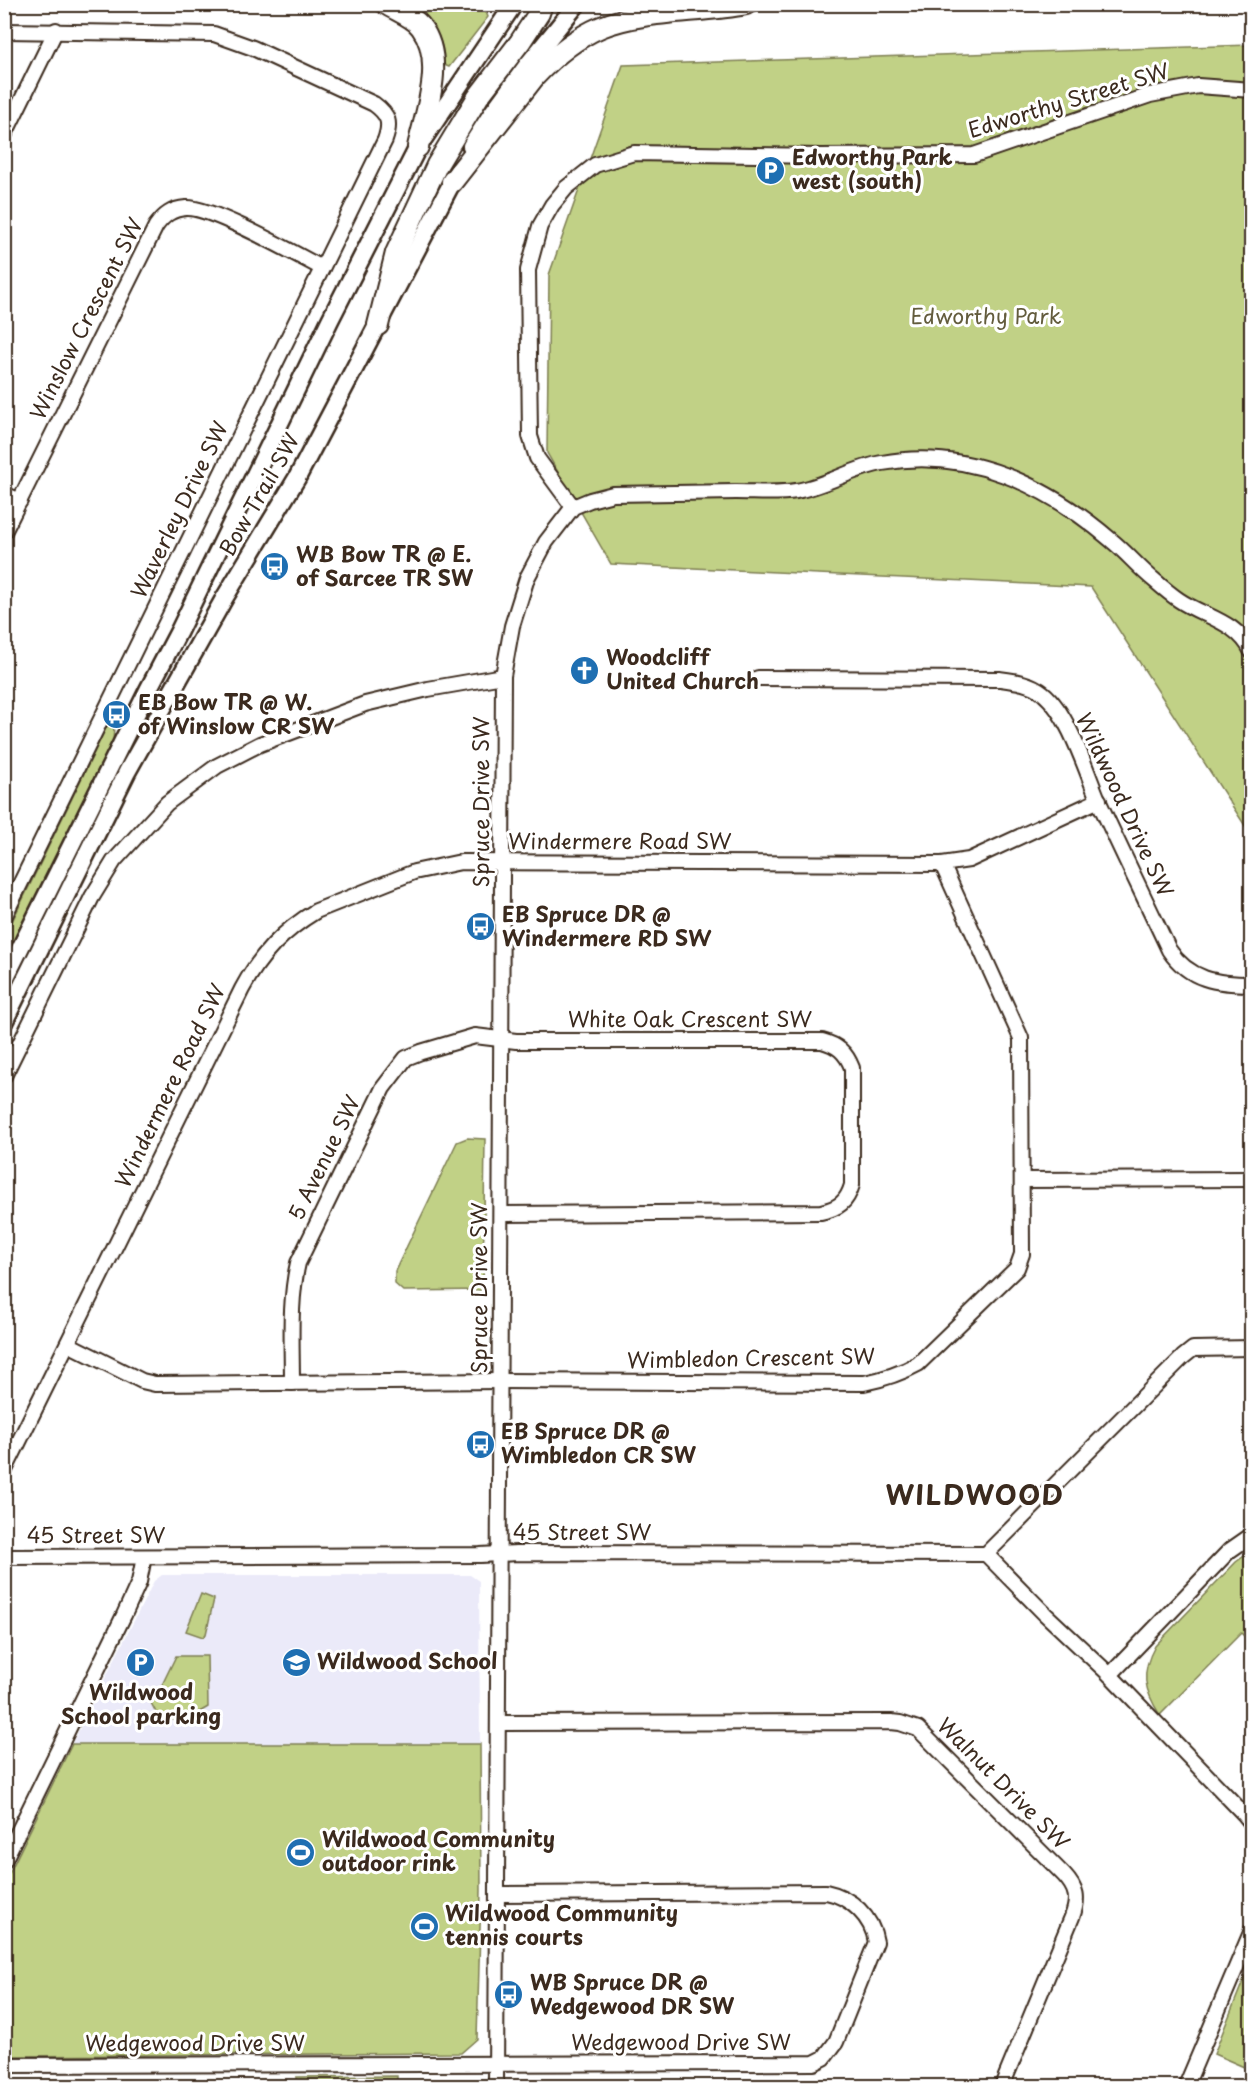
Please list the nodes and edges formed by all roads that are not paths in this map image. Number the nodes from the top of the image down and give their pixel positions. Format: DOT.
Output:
graph roads {
  1 [pos="386,4"];
  2 [pos="514,4"];
  3 [pos="542,4"];
  4 [pos="577,4"];
  5 [pos="746,4"];
  6 [pos="56,30"];
  7 [pos="4,31"];
  8 [pos="1251,90"];
  9 [pos="4,136"];
  10 [pos="418,147"];
  11 [pos="452,182"];
  12 [pos="322,268"];
  13 [pos="378,325"];
  14 [pos="4,494"];
  15 [pos="20,501"];
  16 [pos="573,507"];
  17 [pos="4,532"];
  18 [pos="204,578"];
  19 [pos="225,597"];
  20 [pos="1251,652"];
  21 [pos="503,676"];
  22 [pos="758,678"];
  23 [pos="1099,800"];
  24 [pos="503,862"];
  25 [pos="942,864"];
  26 [pos="8,902"];
  27 [pos="4,917"];
  28 [pos="4,981"];
  29 [pos="1251,984"];
  30 [pos="4,1022"];
  31 [pos="502,1039"];
  32 [pos="4,1076"];
  33 [pos="1251,1179"];
  34 [pos="1022,1180"];
  35 [pos="501,1214"];
  36 [pos="68,1344"];
  37 [pos="1251,1348"];
  38 [pos="501,1381"];
  39 [pos="292,1383"];
  40 [pos="4,1472"];
  41 [pos="1251,1535"];
  42 [pos="500,1554"];
  43 [pos="986,1554"];
  44 [pos="4,1557"];
  45 [pos="144,1557"];
  46 [pos="1110,1675"];
  47 [pos="499,1723"];
  48 [pos="1251,1824"];
  49 [pos="4,1861"];
  50 [pos="499,1894"];
  51 [pos="1251,1930"];
  52 [pos="496,2064"];
  53 [pos="4,2065"];
  54 [pos="496,2086"];
  55 [pos="1002,2086"];
  56 [pos="1186,2086"];
  1 -- 10 [label="highway"];
  2 -- 10 [label="main road, Bow Trail SW"];
  3 -- 13 [label="highway"];
  4 -- 11 [label="main road, Bow Trail SW"];
  5 -- 11 [label="highway"];
  6 -- 7 [label="street"];
  6 -- 9 [label="street"];
  6 -- 12 [label="street, Waverley Drive SW"];
  8 -- 16 [label="street, Edworthy Street SW"];
  10 -- 18 [label="main road, Bow Trail SW"];
  11 -- 13 [label="main road, Bow Trail SW"];
  12 -- 15 [label="street, Winslow Crescent SW"];
  12 -- 26 [label="street, Waverley Drive SW"];
  13 -- 19 [label="main road, Bow Trail SW"];
  14 -- 15 [label="street"];
  15 -- 17 [label="street, Winslow Crescent SW"];
  16 -- 20 [label="street"];
  16 -- 21 [label="street, Spruce Drive SW"];
  18 -- 19 [label="main road"];
  18 -- 28 [label="main road, Bow Trail SW"];
  19 -- 30 [label="main road, Bow Trail SW"];
  21 -- 24 [label="street, Spruce Drive SW"];
  21 -- 32 [label="street"];
  22 -- 23 [label="street, Wildwood Drive SW"];
  23 -- 25 [label="street, Windermere Road SW"];
  23 -- 29 [label="street, Wildwood Drive SW"];
  24 -- 25 [label="street, Windermere Road SW"];
  24 -- 31 [label="street, Spruce Drive SW"];
  24 -- 36 [label="street, Windermere Road SW"];
  25 -- 34 [label="street, Wimbledon Crescent SW"];
  26 -- 27 [label="street, Waverley Drive SW"];
  31 -- 35 [label="street, Spruce Drive SW"];
  31 -- 35 [label="street, White Oak Crescent SW"];
  31 -- 39 [label="street, 5 Avenue SW"];
  33 -- 34 [label="street"];
  34 -- 38 [label="street, Wimbledon Crescent SW"];
  35 -- 38 [label="street, Spruce Drive SW"];
  36 -- 39 [label="street, Wimbledon Crescent SW"];
  36 -- 40 [label="street, Windermere Road SW"];
  37 -- 43 [label="street"];
  38 -- 39 [label="street, Wimbledon Crescent SW"];
  38 -- 42 [label="street, Spruce Drive SW"];
  41 -- 46 [label="street"];
  42 -- 43 [label="street, 45 Street SW"];
  42 -- 45 [label="street, 45 Street SW"];
  42 -- 47 [label="street, Spruce Drive SW"];
  43 -- 46 [label="street"];
  44 -- 45 [label="street, 45 Street SW"];
  45 -- 49 [label="street"];
  46 -- 48 [label="street"];
  47 -- 50 [label="street, Spruce Drive SW"];
  47 -- 55 [label="street, Walnut Drive SW"];
  50 -- 52 [label="street, Spruce Drive SW"];
  50 -- 52 [label="street, Wedgewood Drive SW"];
  51 -- 56 [label="street"];
  52 -- 53 [label="street, Wedgewood Drive SW"];
  52 -- 54 [label="street, Spruce Drive SW"];
}
